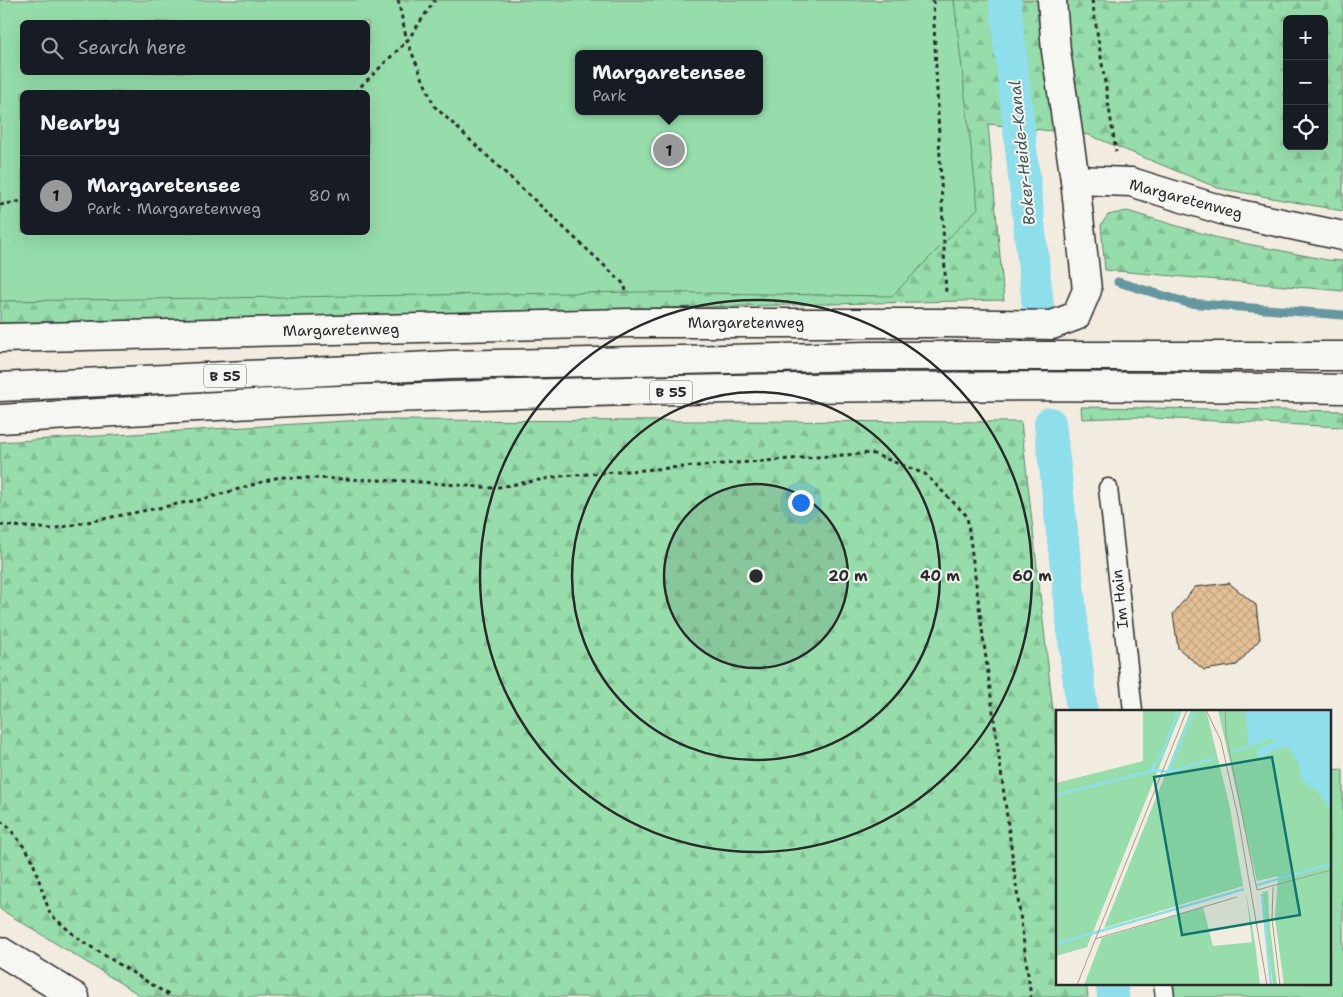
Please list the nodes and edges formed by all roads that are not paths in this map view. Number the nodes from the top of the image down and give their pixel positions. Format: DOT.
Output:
graph roads {
  1 [pos="1052,0"];
  2 [pos="1075,180"];
  3 [pos="1343,236"];
  4 [pos="0,338"];
  5 [pos="1343,356"];
  6 [pos="0,387"];
  7 [pos="1343,389"];
  8 [pos="0,419"];
  9 [pos="1108,488"];
  10 [pos="1133,710"];
  11 [pos="0,951"];
  12 [pos="1163,984"];
  13 [pos="75,997"];
  14 [pos="1165,997"];
  1 -- 2 [label="main road"];
  2 -- 3 [label="main road, Margaretenweg"];
  2 -- 4 [label="main road, Margaretenweg"];
  5 -- 6 [label="main road, B 55"];
  7 -- 8 [label="main road, B 55"];
  9 -- 10 [label="lane, Im Hain"];
  11 -- 13 [label="main road"];
  12 -- 14 [label="lane"];
}
